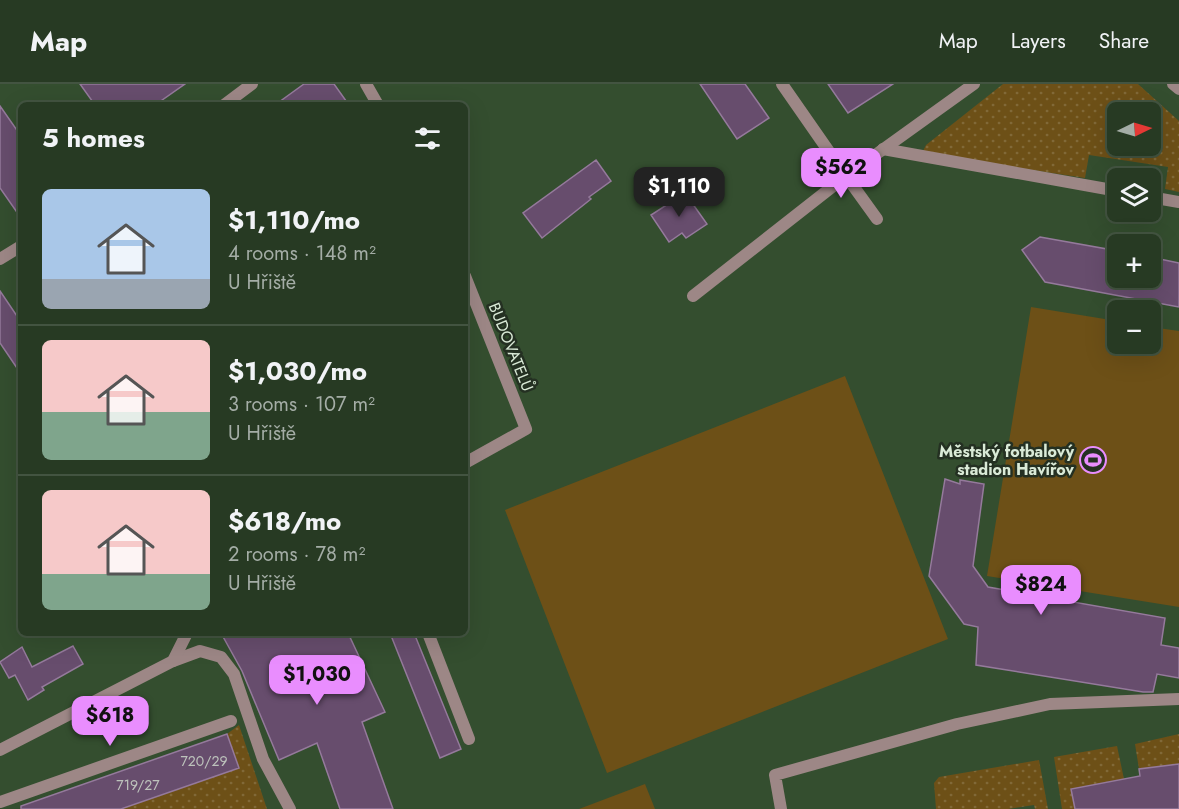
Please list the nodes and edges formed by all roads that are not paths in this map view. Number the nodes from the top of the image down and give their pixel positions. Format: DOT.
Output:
graph roads {
  1 [pos="252,84"];
  2 [pos="366,84"];
  3 [pos="782,84"];
  4 [pos="974,84"];
  5 [pos="1173,84"];
  6 [pos="1179,89"];
  7 [pos="228,102"];
  8 [pos="376,102"];
  9 [pos="883,149"];
  10 [pos="846,176"];
  11 [pos="1107,189"];
  12 [pos="1161,199"];
  13 [pos="1179,202"];
  14 [pos="877,219"];
  15 [pos="18,248"];
  16 [pos="0,259"];
  17 [pos="468,284"];
  18 [pos="693,297"];
  19 [pos="468,461"];
  20 [pos="185,636"];
  21 [pos="429,636"];
  22 [pos="172,661"];
  23 [pos="1179,699"];
  24 [pos="231,721"];
  25 [pos="469,739"];
  26 [pos="0,750"];
  27 [pos="0,802"];
  28 [pos="290,809"];
  29 [pos="781,809"];
  1 -- 7 [label="street"];
  2 -- 8 [label="street"];
  3 -- 10 [label="street"];
  4 -- 9 [label="street"];
  5 -- 6 [label="street"];
  9 -- 10 [label="street"];
  9 -- 11 [label="street"];
  10 -- 14 [label="street"];
  10 -- 18 [label="street"];
  12 -- 13 [label="street"];
  15 -- 16 [label="street"];
  17 -- 19 [label="street, BUDOVATELŮ"];
  20 -- 22 [label="street"];
  21 -- 25 [label="street"];
  22 -- 26 [label="street"];
  22 -- 28 [label="street"];
  23 -- 29 [label="street"];
  24 -- 27 [label="street"];
}
